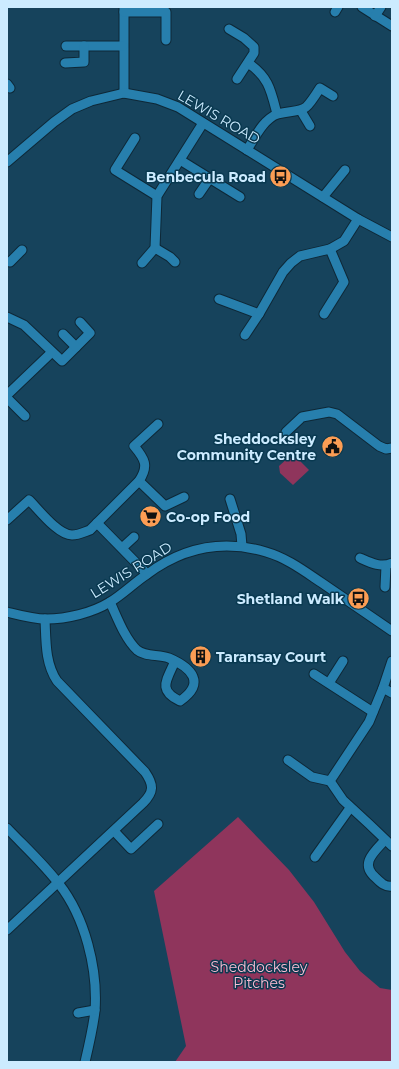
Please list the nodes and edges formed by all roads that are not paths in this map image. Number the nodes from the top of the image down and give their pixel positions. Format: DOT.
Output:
graph roads {
  1 [pos="362,7"];
  2 [pos="381,7"];
  3 [pos="124,10"];
  4 [pos="375,16"];
  5 [pos="392,26"];
  6 [pos="229,29"];
  7 [pos="166,40"];
  8 [pos="66,46"];
  9 [pos="84,46"];
  10 [pos="123,46"];
  11 [pos="65,62"];
  12 [pos="248,63"];
  13 [pos="236,78"];
  14 [pos="124,93"];
  15 [pos="334,96"];
  16 [pos="301,111"];
  17 [pos="277,114"];
  18 [pos="202,123"];
  19 [pos="310,126"];
  20 [pos="135,138"];
  21 [pos="247,150"];
  22 [pos="180,160"];
  23 [pos="7,161"];
  24 [pos="345,170"];
  25 [pos="210,178"];
  26 [pos="199,194"];
  27 [pos="157,196"];
  28 [pos="240,197"];
  29 [pos="323,197"];
  30 [pos="358,219"];
  31 [pos="392,237"];
  32 [pos="155,248"];
  33 [pos="330,249"];
  34 [pos="22,250"];
  35 [pos="175,262"];
  36 [pos="11,263"];
  37 [pos="142,263"];
  38 [pos="219,299"];
  39 [pos="259,314"];
  40 [pos="324,314"];
  41 [pos="7,317"];
  42 [pos="80,322"];
  43 [pos="63,334"];
  44 [pos="245,335"];
  45 [pos="76,347"];
  46 [pos="52,352"];
  47 [pos="8,392"];
  48 [pos="25,416"];
  49 [pos="158,424"];
  50 [pos="286,432"];
  51 [pos="392,448"];
  52 [pos="139,481"];
  53 [pos="184,497"];
  54 [pos="230,499"];
  55 [pos="7,520"];
  56 [pos="97,523"];
  57 [pos="134,537"];
  58 [pos="242,546"];
  59 [pos="122,548"];
  60 [pos="360,558"];
  61 [pos="389,565"];
  62 [pos="147,574"];
  63 [pos="385,587"];
  64 [pos="110,602"];
  65 [pos="7,612"];
  66 [pos="45,619"];
  67 [pos="392,631"];
  68 [pos="175,661"];
  69 [pos="344,661"];
  70 [pos="392,661"];
  71 [pos="314,674"];
  72 [pos="329,683"];
  73 [pos="383,688"];
  74 [pos="392,693"];
  75 [pos="373,712"];
  76 [pos="288,760"];
  77 [pos="330,781"];
  78 [pos="350,808"];
  79 [pos="158,824"];
  80 [pos="7,828"];
  81 [pos="114,831"];
  82 [pos="389,843"];
  83 [pos="315,857"];
  84 [pos="58,883"];
  85 [pos="392,886"];
  86 [pos="7,930"];
  87 [pos="95,1010"];
  88 [pos="78,1013"];
  89 [pos="85,1062"];
  1 -- 4 [label="street"];
  2 -- 4 [label="street"];
  3 -- 7 [label="street"];
  3 -- 10 [label="street"];
  4 -- 5 [label="street"];
  6 -- 12 [label="street"];
  8 -- 9 [label="street"];
  9 -- 10 [label="street"];
  9 -- 11 [label="street"];
  10 -- 14 [label="street"];
  12 -- 13 [label="street"];
  12 -- 17 [label="street"];
  14 -- 18 [label="street, LEWIS ROAD"];
  14 -- 23 [label="street, LEWIS ROAD"];
  15 -- 16 [label="street"];
  16 -- 17 [label="street"];
  16 -- 19 [label="street"];
  17 -- 21 [label="street"];
  18 -- 21 [label="street, LEWIS ROAD"];
  18 -- 22 [label="street"];
  20 -- 27 [label="street"];
  21 -- 29 [label="street, LEWIS ROAD"];
  22 -- 25 [label="street"];
  22 -- 27 [label="street"];
  24 -- 29 [label="street"];
  25 -- 26 [label="street"];
  25 -- 28 [label="street"];
  27 -- 32 [label="street"];
  29 -- 30 [label="street, LEWIS ROAD"];
  30 -- 31 [label="street, LEWIS ROAD"];
  30 -- 33 [label="street"];
  32 -- 35 [label="street"];
  32 -- 37 [label="street"];
  33 -- 39 [label="street"];
  33 -- 40 [label="street"];
  34 -- 36 [label="street"];
  38 -- 39 [label="street"];
  39 -- 44 [label="street"];
  41 -- 46 [label="street"];
  42 -- 45 [label="street"];
  43 -- 45 [label="street"];
  45 -- 46 [label="street"];
  46 -- 47 [label="street"];
  47 -- 48 [label="street"];
  49 -- 52 [label="street"];
  50 -- 51 [label="street"];
  52 -- 53 [label="street"];
  52 -- 56 [label="street"];
  54 -- 58 [label="street"];
  55 -- 56 [label="street"];
  56 -- 59 [label="street"];
  57 -- 59 [label="street"];
  58 -- 62 [label="street, LEWIS ROAD"];
  58 -- 67 [label="street, LEWIS ROAD"];
  59 -- 62 [label="street"];
  60 -- 61 [label="street"];
  61 -- 63 [label="street"];
  62 -- 64 [label="street, LEWIS ROAD"];
  64 -- 66 [label="street, LEWIS ROAD"];
  64 -- 68 [label="street"];
  65 -- 66 [label="street, LEWIS ROAD"];
  66 -- 81 [label="street"];
  69 -- 72 [label="street"];
  70 -- 73 [label="street"];
  71 -- 72 [label="street"];
  72 -- 75 [label="street"];
  73 -- 74 [label="street"];
  73 -- 75 [label="street"];
  75 -- 77 [label="street"];
  76 -- 77 [label="street"];
  77 -- 78 [label="street"];
  78 -- 82 [label="street"];
  78 -- 83 [label="street"];
  79 -- 81 [label="street"];
  80 -- 84 [label="street"];
  81 -- 84 [label="street"];
  82 -- 85 [label="street"];
  84 -- 86 [label="street"];
  84 -- 87 [label="street"];
  87 -- 88 [label="street"];
  87 -- 89 [label="street"];
}
